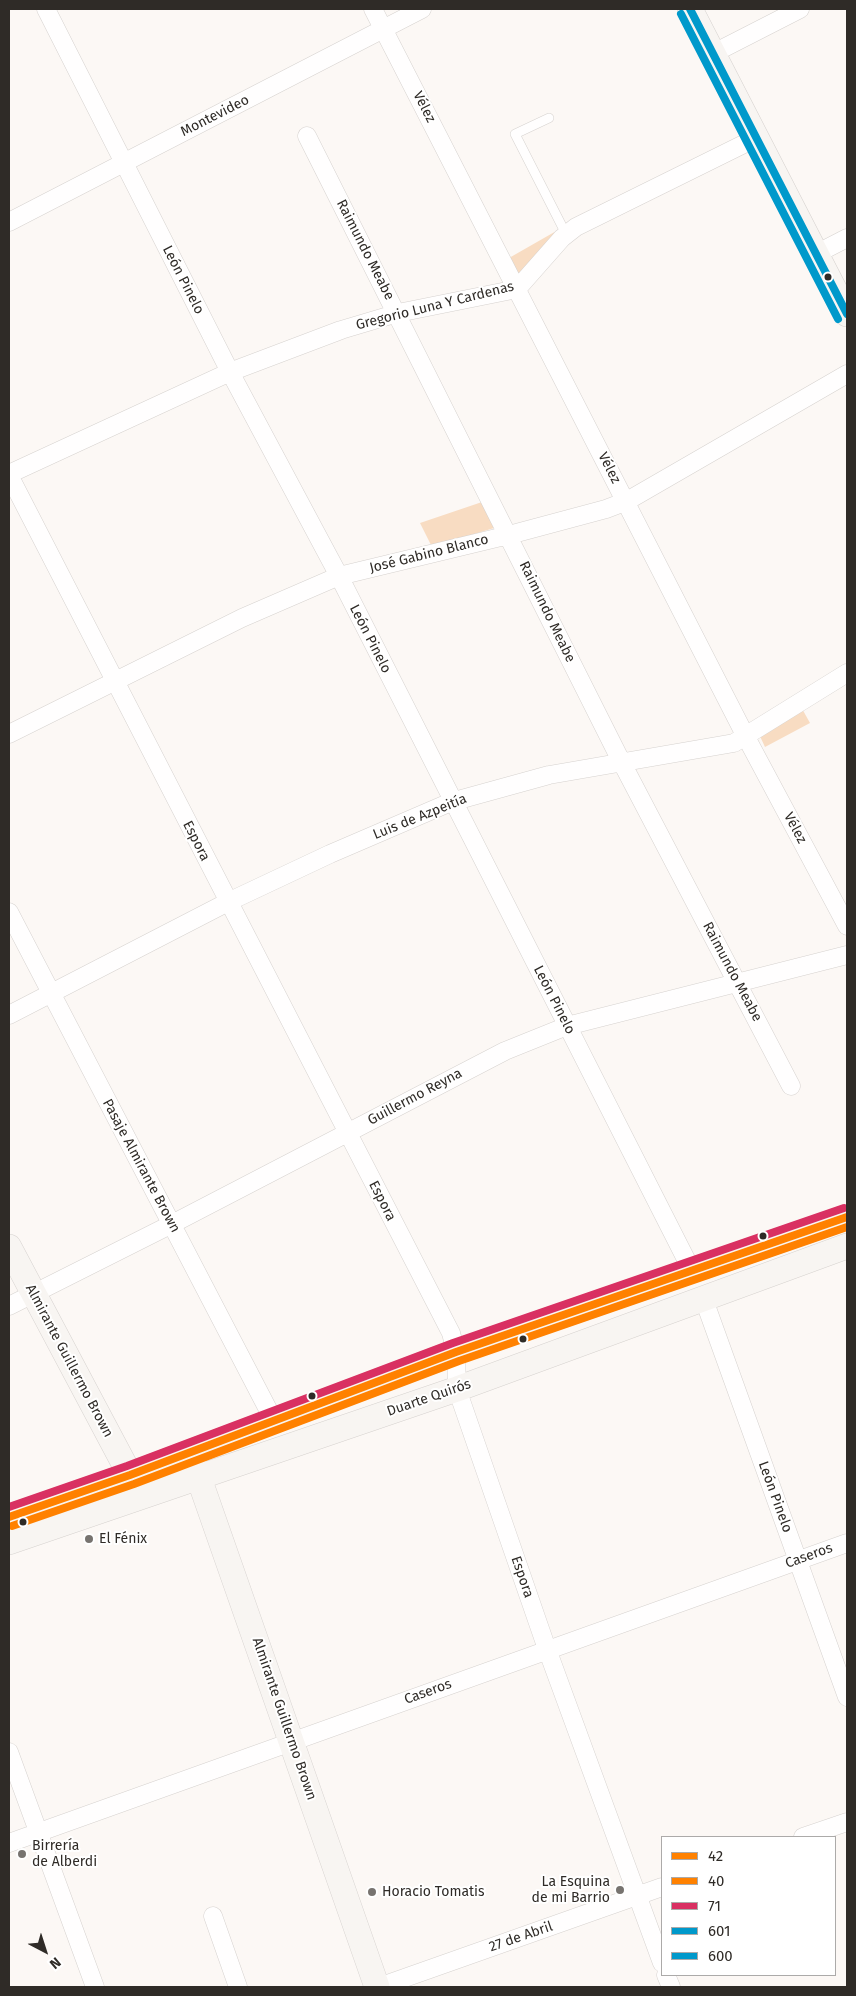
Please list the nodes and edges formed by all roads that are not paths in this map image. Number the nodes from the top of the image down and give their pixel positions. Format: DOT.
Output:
graph roads {
  1 [pos="46,9"];
  2 [pos="374,9"];
  3 [pos="422,9"];
  4 [pos="690,9"];
  5 [pos="800,9"];
  6 [pos="384,28"];
  7 [pos="712,54"];
  8 [pos="549,118"];
  9 [pos="307,136"];
  10 [pos="756,138"];
  11 [pos="124,163"];
  12 [pos="9,222"];
  13 [pos="566,234"];
  14 [pos="847,238"];
  15 [pos="816,254"];
  16 [pos="517,289"];
  17 [pos="398,313"];
  18 [pos="847,314"];
  19 [pos="230,372"];
  20 [pos="847,374"];
  21 [pos="9,474"];
  22 [pos="627,501"];
  23 [pos="510,535"];
  24 [pos="339,576"];
  25 [pos="847,672"];
  26 [pos="114,680"];
  27 [pos="9,734"];
  28 [pos="746,737"];
  29 [pos="621,761"];
  30 [pos="452,802"];
  31 [pos="228,902"];
  32 [pos="9,912"];
  33 [pos="847,926"];
  34 [pos="847,955"];
  35 [pos="738,983"];
  36 [pos="51,993"];
  37 [pos="9,1015"];
  38 [pos="567,1026"];
  39 [pos="791,1086"];
  40 [pos="347,1133"];
  41 [pos="847,1217"];
  42 [pos="172,1224"];
  43 [pos="847,1246"];
  44 [pos="9,1247"];
  45 [pos="692,1271"];
  46 [pos="33,1294"];
  47 [pos="703,1297"];
  48 [pos="9,1306"];
  49 [pos="456,1352"];
  50 [pos="458,1389"];
  51 [pos="274,1419"];
  52 [pos="189,1452"];
  53 [pos="130,1475"];
  54 [pos="198,1477"];
  55 [pos="9,1517"];
  56 [pos="9,1542"];
  57 [pos="847,1542"];
  58 [pos="798,1560"];
  59 [pos="547,1649"];
  60 [pos="847,1697"];
  61 [pos="293,1741"];
  62 [pos="9,1752"];
  63 [pos="847,1822"];
  64 [pos="38,1832"];
  65 [pos="806,1836"];
  66 [pos="9,1843"];
  67 [pos="661,1887"];
  68 [pos="638,1896"];
  69 [pos="213,1916"];
  70 [pos="661,1960"];
  71 [pos="95,1987"];
  72 [pos="238,1987"];
  73 [pos="378,1987"];
  1 -- 11 [label="street, León Pinelo"];
  2 -- 6 [label="street, Vélez"];
  3 -- 6 [label="street, Montevideo"];
  4 -- 7 [label="main road"];
  5 -- 7 [label="street"];
  6 -- 11 [label="street, Montevideo"];
  6 -- 16 [label="street, Vélez"];
  7 -- 10 [label="main road"];
  8 -- 13 [label="lane"];
  9 -- 17 [label="street, Raimundo Meabe"];
  10 -- 13 [label="street, Gregorio Luna Y Cardenas"];
  10 -- 15 [label="main road"];
  11 -- 12 [label="street, Montevideo"];
  11 -- 19 [label="street, León Pinelo"];
  13 -- 16 [label="street, Gregorio Luna Y Cardenas"];
  14 -- 15 [label="street"];
  15 -- 18 [label="main road"];
  16 -- 17 [label="street, Gregorio Luna Y Cardenas"];
  16 -- 22 [label="street, Vélez"];
  17 -- 19 [label="street, Gregorio Luna Y Cardenas"];
  17 -- 23 [label="street, Raimundo Meabe"];
  19 -- 21 [label="street, Gregorio Luna Y Cardenas"];
  19 -- 24 [label="street, León Pinelo"];
  20 -- 22 [label="street, José Gabino Blanco"];
  21 -- 26 [label="street, Espora"];
  22 -- 23 [label="street, José Gabino Blanco"];
  22 -- 28 [label="street, Vélez"];
  23 -- 24 [label="street, José Gabino Blanco"];
  23 -- 29 [label="street, Raimundo Meabe"];
  24 -- 26 [label="street, José Gabino Blanco"];
  24 -- 30 [label="street, León Pinelo"];
  25 -- 28 [label="street, Luis de Azpeitía"];
  26 -- 27 [label="street, José Gabino Blanco"];
  26 -- 31 [label="street, Espora"];
  28 -- 29 [label="street, Luis de Azpeitía"];
  28 -- 33 [label="street, Vélez"];
  29 -- 30 [label="street, Luis de Azpeitía"];
  29 -- 35 [label="street, Raimundo Meabe"];
  30 -- 31 [label="street, Luis de Azpeitía"];
  30 -- 38 [label="street, León Pinelo"];
  31 -- 36 [label="street, Luis de Azpeitía"];
  31 -- 40 [label="street, Espora"];
  32 -- 36 [label="street, Pasaje Almirante Brown"];
  34 -- 35 [label="street, Guillermo Reyna"];
  35 -- 38 [label="street, Guillermo Reyna"];
  35 -- 39 [label="street, Raimundo Meabe"];
  36 -- 37 [label="street, Luis de Azpeitía"];
  36 -- 42 [label="street, Pasaje Almirante Brown"];
  38 -- 40 [label="street, Guillermo Reyna"];
  38 -- 45 [label="street, León Pinelo"];
  40 -- 42 [label="street, Guillermo Reyna"];
  40 -- 49 [label="street, Espora"];
  41 -- 45 [label="main road"];
  42 -- 46 [label="street, Guillermo Reyna"];
  42 -- 51 [label="street, Pasaje Almirante Brown"];
  43 -- 47 [label="main road, Duarte Quirós"];
  44 -- 46 [label="main road, Almirante Guillermo Brown"];
  45 -- 49 [label="main road"];
  46 -- 48 [label="street, Guillermo Reyna"];
  46 -- 53 [label="main road, Almirante Guillermo Brown"];
  47 -- 50 [label="main road, Duarte Quirós"];
  47 -- 58 [label="street, León Pinelo"];
  49 -- 50 [label="street, Espora"];
  49 -- 51 [label="main road"];
  50 -- 54 [label="main road, Duarte Quirós"];
  50 -- 59 [label="street, Espora"];
  51 -- 52 [label="main road"];
  52 -- 53 [label="main road"];
  52 -- 54 [label="main road, Almirante Guillermo Brown"];
  53 -- 55 [label="main road"];
  54 -- 56 [label="main road, Duarte Quirós"];
  54 -- 61 [label="main road, Almirante Guillermo Brown"];
  57 -- 58 [label="street, Caseros"];
  58 -- 59 [label="street, Caseros"];
  58 -- 60 [label="street, León Pinelo"];
  59 -- 61 [label="street, Caseros"];
  59 -- 68 [label="street, Espora"];
  61 -- 64 [label="street, Caseros"];
  61 -- 73 [label="main road, Almirante Guillermo Brown"];
  62 -- 64 [label="street"];
  63 -- 65 [label="street"];
  64 -- 66 [label="street, Caseros"];
  64 -- 71 [label="street"];
  67 -- 68 [label="street, 27 de Abril"];
  68 -- 70 [label="street, Espora"];
  68 -- 73 [label="street, 27 de Abril"];
  69 -- 72 [label="street"];
}
